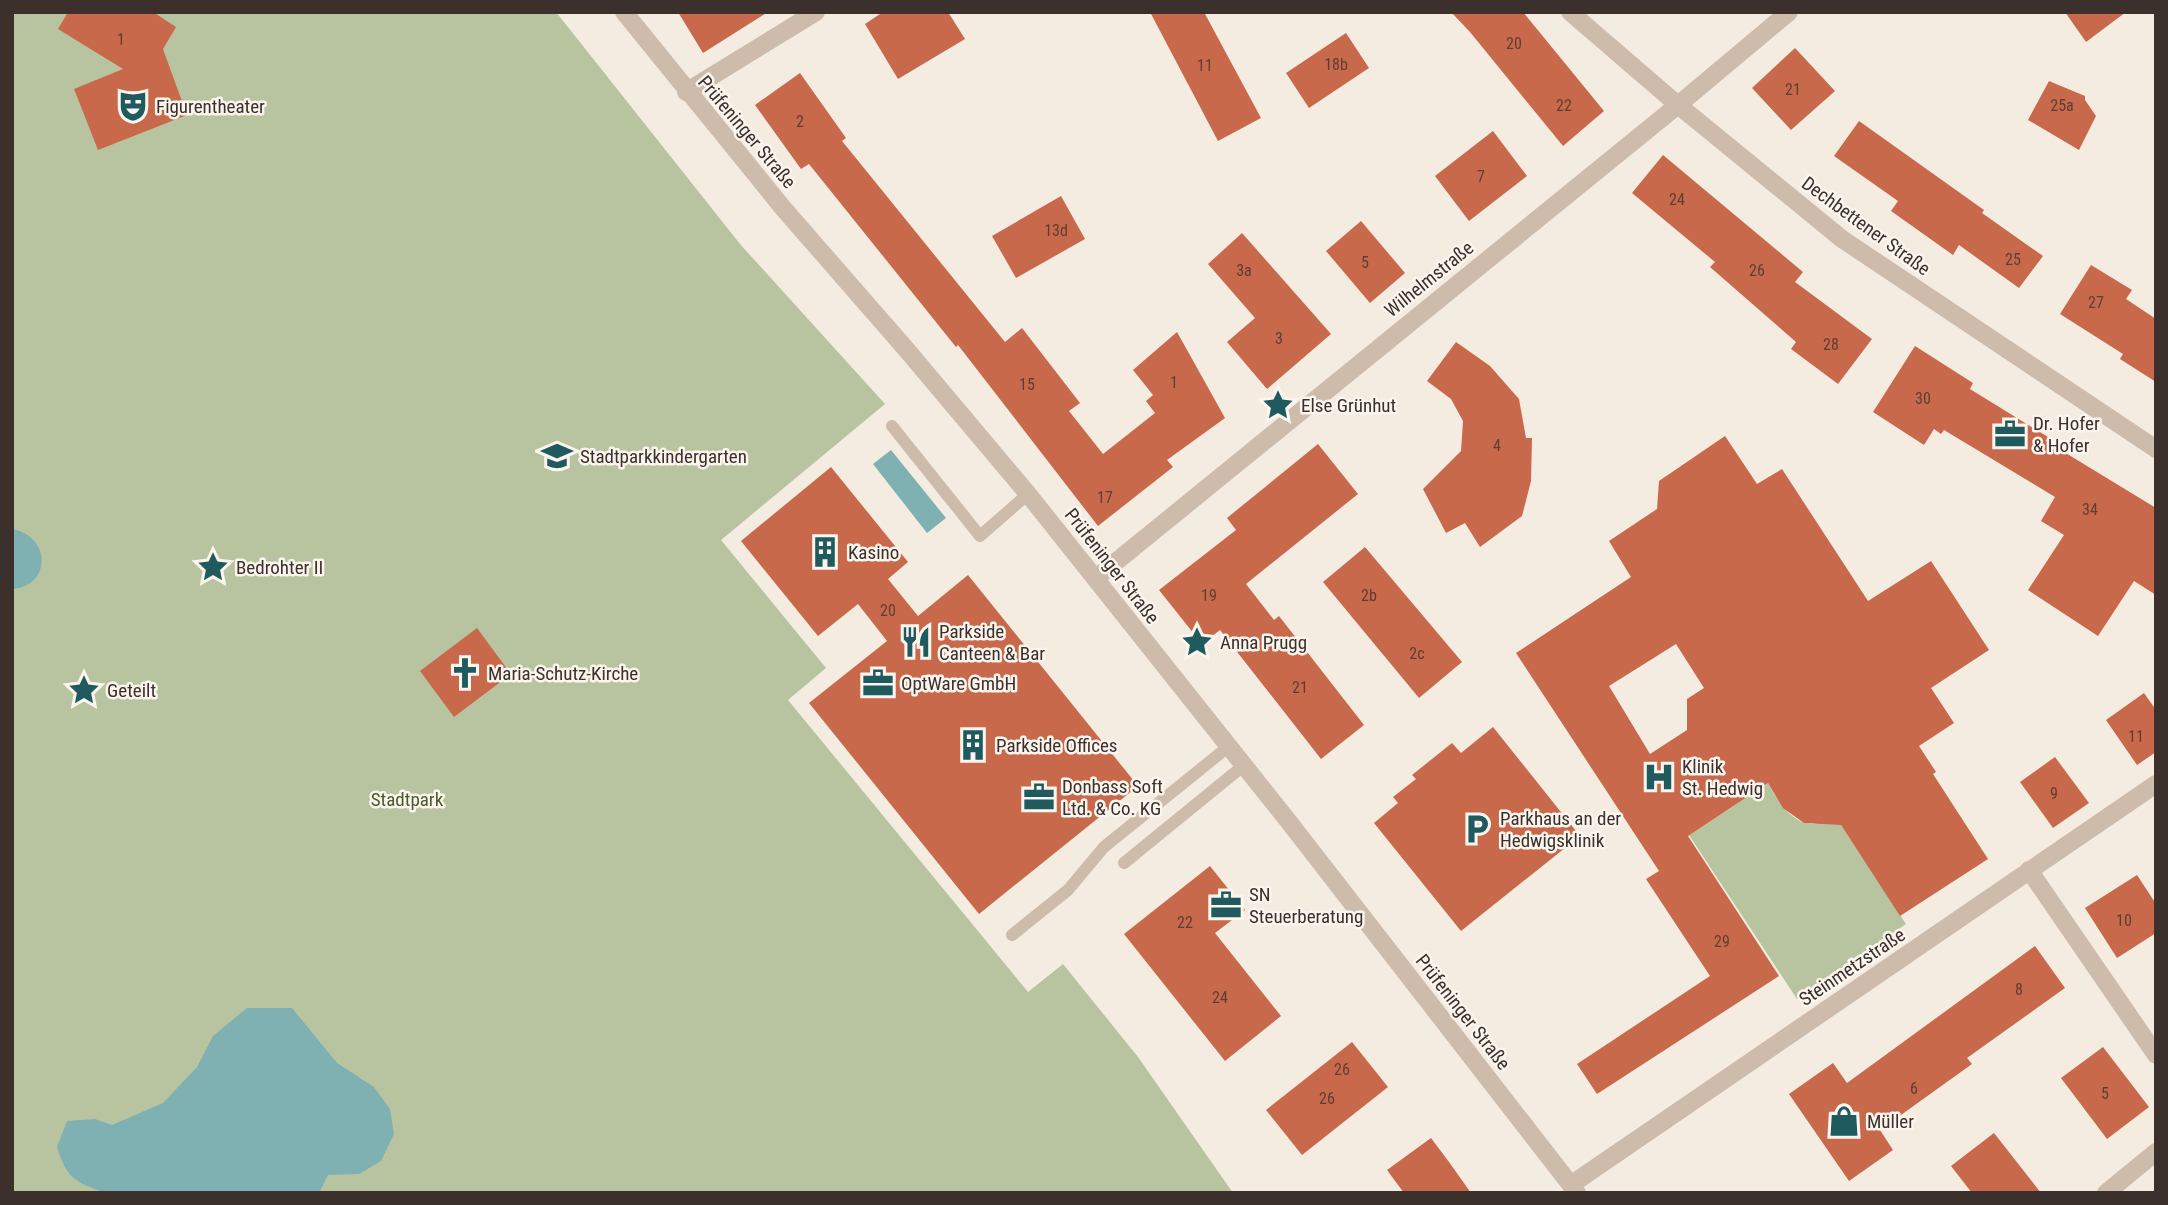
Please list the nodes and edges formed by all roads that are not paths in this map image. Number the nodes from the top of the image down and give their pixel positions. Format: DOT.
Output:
graph roads {
  1 [pos="624,12"];
  2 [pos="816,12"];
  3 [pos="1570,12"];
  4 [pos="1788,12"];
  5 [pos="686,92"];
  6 [pos="1678,105"];
  7 [pos="892,426"];
  8 [pos="2156,449"];
  9 [pos="1028,494"];
  10 [pos="1096,578"];
  11 [pos="1228,747"];
  12 [pos="1243,766"];
  13 [pos="2156,783"];
  14 [pos="1124,863"];
  15 [pos="2029,870"];
  16 [pos="1012,935"];
  17 [pos="2156,1055"];
  18 [pos="2156,1152"];
  19 [pos="1575,1189"];
  20 [pos="2106,1193"];
  1 -- 5 [label="street, Prüfeninger Straße"];
  2 -- 5 [label="street"];
  3 -- 6 [label="street, Dechbettener Straße"];
  4 -- 6 [label="street, Wilhelmstraße"];
  5 -- 9 [label="street, Prüfeninger Straße"];
  6 -- 8 [label="street, Dechbettener Straße"];
  6 -- 10 [label="street, Wilhelmstraße"];
  7 -- 9 [label="lane"];
  9 -- 10 [label="street, Prüfeninger Straße"];
  10 -- 11 [label="street, Prüfeninger Straße"];
  11 -- 12 [label="street, Prüfeninger Straße"];
  11 -- 16 [label="lane"];
  12 -- 14 [label="lane"];
  12 -- 19 [label="street, Prüfeninger Straße"];
  13 -- 15 [label="street, Steinmetzstraße"];
  15 -- 17 [label="street"];
  15 -- 19 [label="street, Steinmetzstraße"];
  18 -- 20 [label="street"];
}
